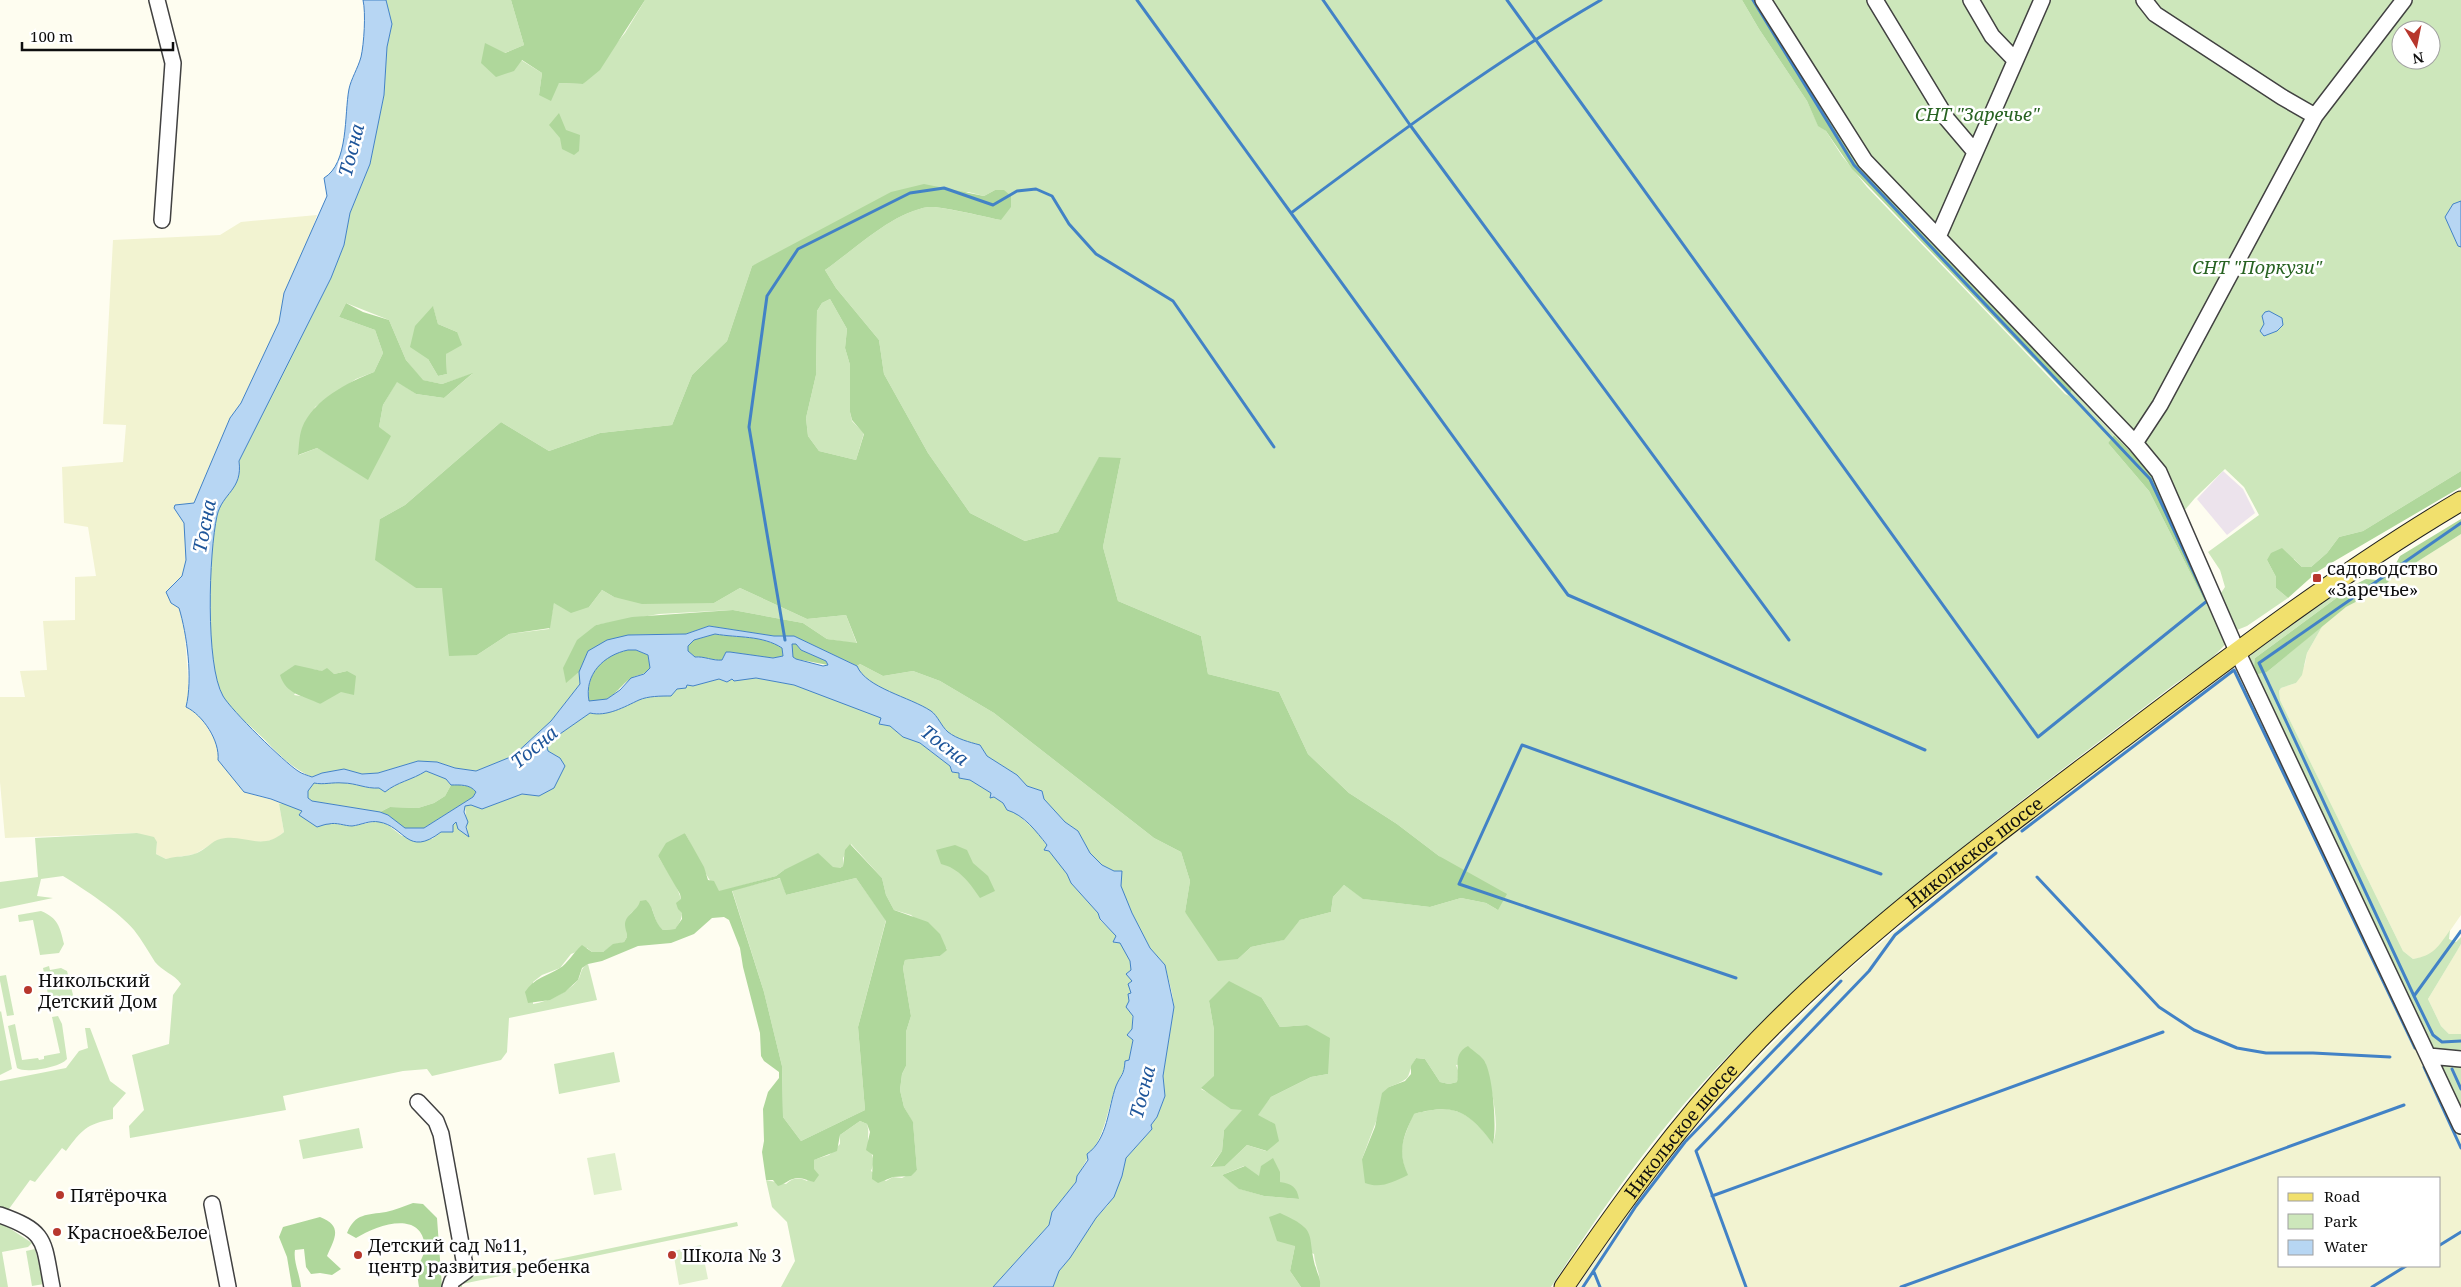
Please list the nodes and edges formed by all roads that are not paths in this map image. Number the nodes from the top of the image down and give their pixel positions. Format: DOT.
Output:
graph roads {
  1 [pos="156,0"];
  2 [pos="1763,0"];
  3 [pos="1875,0"];
  4 [pos="1971,0"];
  5 [pos="2042,0"];
  6 [pos="2144,0"];
  7 [pos="2404,0"];
  8 [pos="2016,60"];
  9 [pos="2315,116"];
  10 [pos="1975,152"];
  11 [pos="162,220"];
  12 [pos="1938,237"];
  13 [pos="2135,443"];
  14 [pos="2461,501"];
  15 [pos="2238,651"];
  16 [pos="2429,1056"];
  17 [pos="2461,1058"];
  18 [pos="418,1102"];
  19 [pos="2461,1126"];
  20 [pos="212,1204"];
  21 [pos="0,1215"];
  22 [pos="52,1287"];
  23 [pos="228,1287"];
  24 [pos="450,1287"];
  25 [pos="1564,1287"];
  1 -- 11 [label="street"];
  2 -- 12 [label="street"];
  3 -- 10 [label="street"];
  4 -- 8 [label="street"];
  5 -- 8 [label="street"];
  6 -- 9 [label="street"];
  7 -- 9 [label="street"];
  8 -- 10 [label="street"];
  9 -- 13 [label="street"];
  10 -- 12 [label="street"];
  12 -- 13 [label="street"];
  13 -- 15 [label="street"];
  14 -- 15 [label="main road, Никольское шоссе"];
  15 -- 16 [label="street"];
  15 -- 25 [label="main road, Никольское шоссе"];
  16 -- 17 [label="street"];
  16 -- 19 [label="street"];
  18 -- 24 [label="street"];
  20 -- 23 [label="street"];
  21 -- 22 [label="street"];
}
